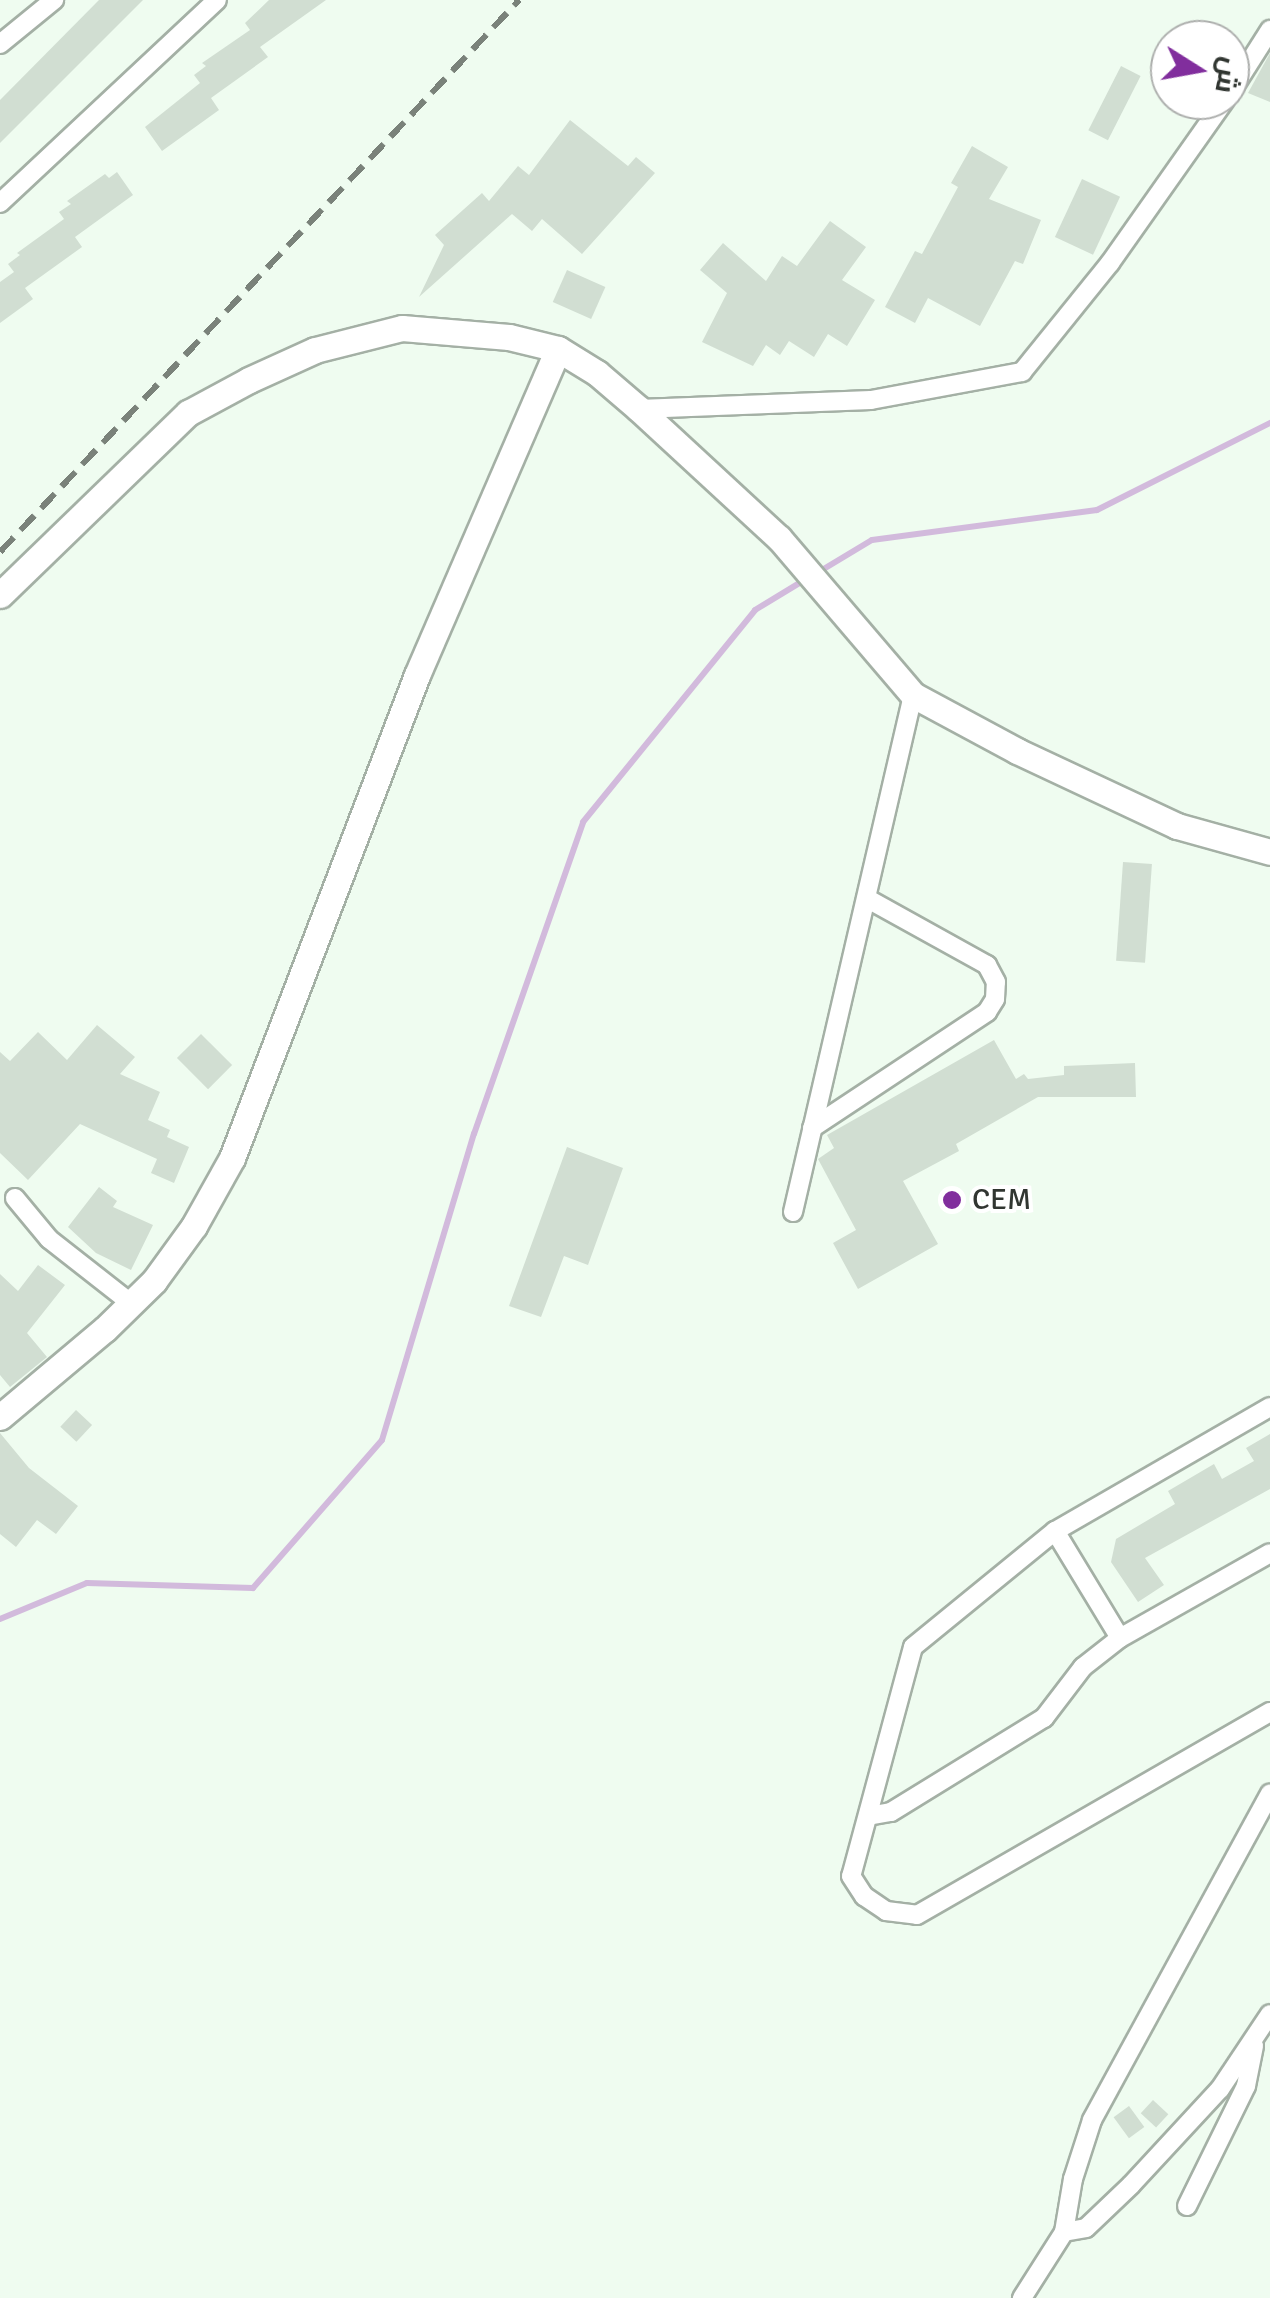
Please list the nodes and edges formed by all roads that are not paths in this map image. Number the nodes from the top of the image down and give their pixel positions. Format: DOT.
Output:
graph roads {
  1 [pos="54,0"];
  2 [pos="217,0"];
  3 [pos="1270,30"];
  4 [pos="3,36"];
  5 [pos="1250,62"];
  6 [pos="1211,120"];
  7 [pos="0,203"];
  8 [pos="558,349"];
  9 [pos="639,408"];
  10 [pos="0,595"];
  11 [pos="912,695"];
  12 [pos="1270,852"];
  13 [pos="866,898"];
  14 [pos="812,1128"];
  15 [pos="15,1198"];
  16 [pos="793,1212"];
  17 [pos="132,1304"];
  18 [pos="1270,1407"];
  19 [pos="0,1416"];
  20 [pos="1055,1531"];
  21 [pos="1270,1553"];
  22 [pos="1120,1638"];
  23 [pos="1270,1712"];
  24 [pos="1270,1793"];
  25 [pos="868,1816"];
  26 [pos="1270,2014"];
  27 [pos="1256,2036"];
  28 [pos="1187,2206"];
  29 [pos="1064,2232"];
  30 [pos="1022,2298"];
  1 -- 4 [label="street"];
  2 -- 7 [label="street"];
  3 -- 5 [label="street"];
  6 -- 9 [label="street"];
  8 -- 9 [label="main road"];
  8 -- 10 [label="main road"];
  8 -- 17 [label="main road"];
  9 -- 11 [label="main road"];
  11 -- 12 [label="main road"];
  11 -- 13 [label="street"];
  13 -- 14 [label="street"];
  13 -- 14 [label="street"];
  14 -- 16 [label="street"];
  15 -- 17 [label="street"];
  17 -- 19 [label="main road"];
  18 -- 20 [label="street"];
  20 -- 22 [label="street"];
  20 -- 25 [label="street"];
  21 -- 22 [label="street"];
  22 -- 25 [label="street"];
  23 -- 25 [label="street"];
  24 -- 29 [label="street"];
  26 -- 27 [label="street"];
  27 -- 28 [label="street"];
  27 -- 29 [label="street"];
  29 -- 30 [label="street"];
}
